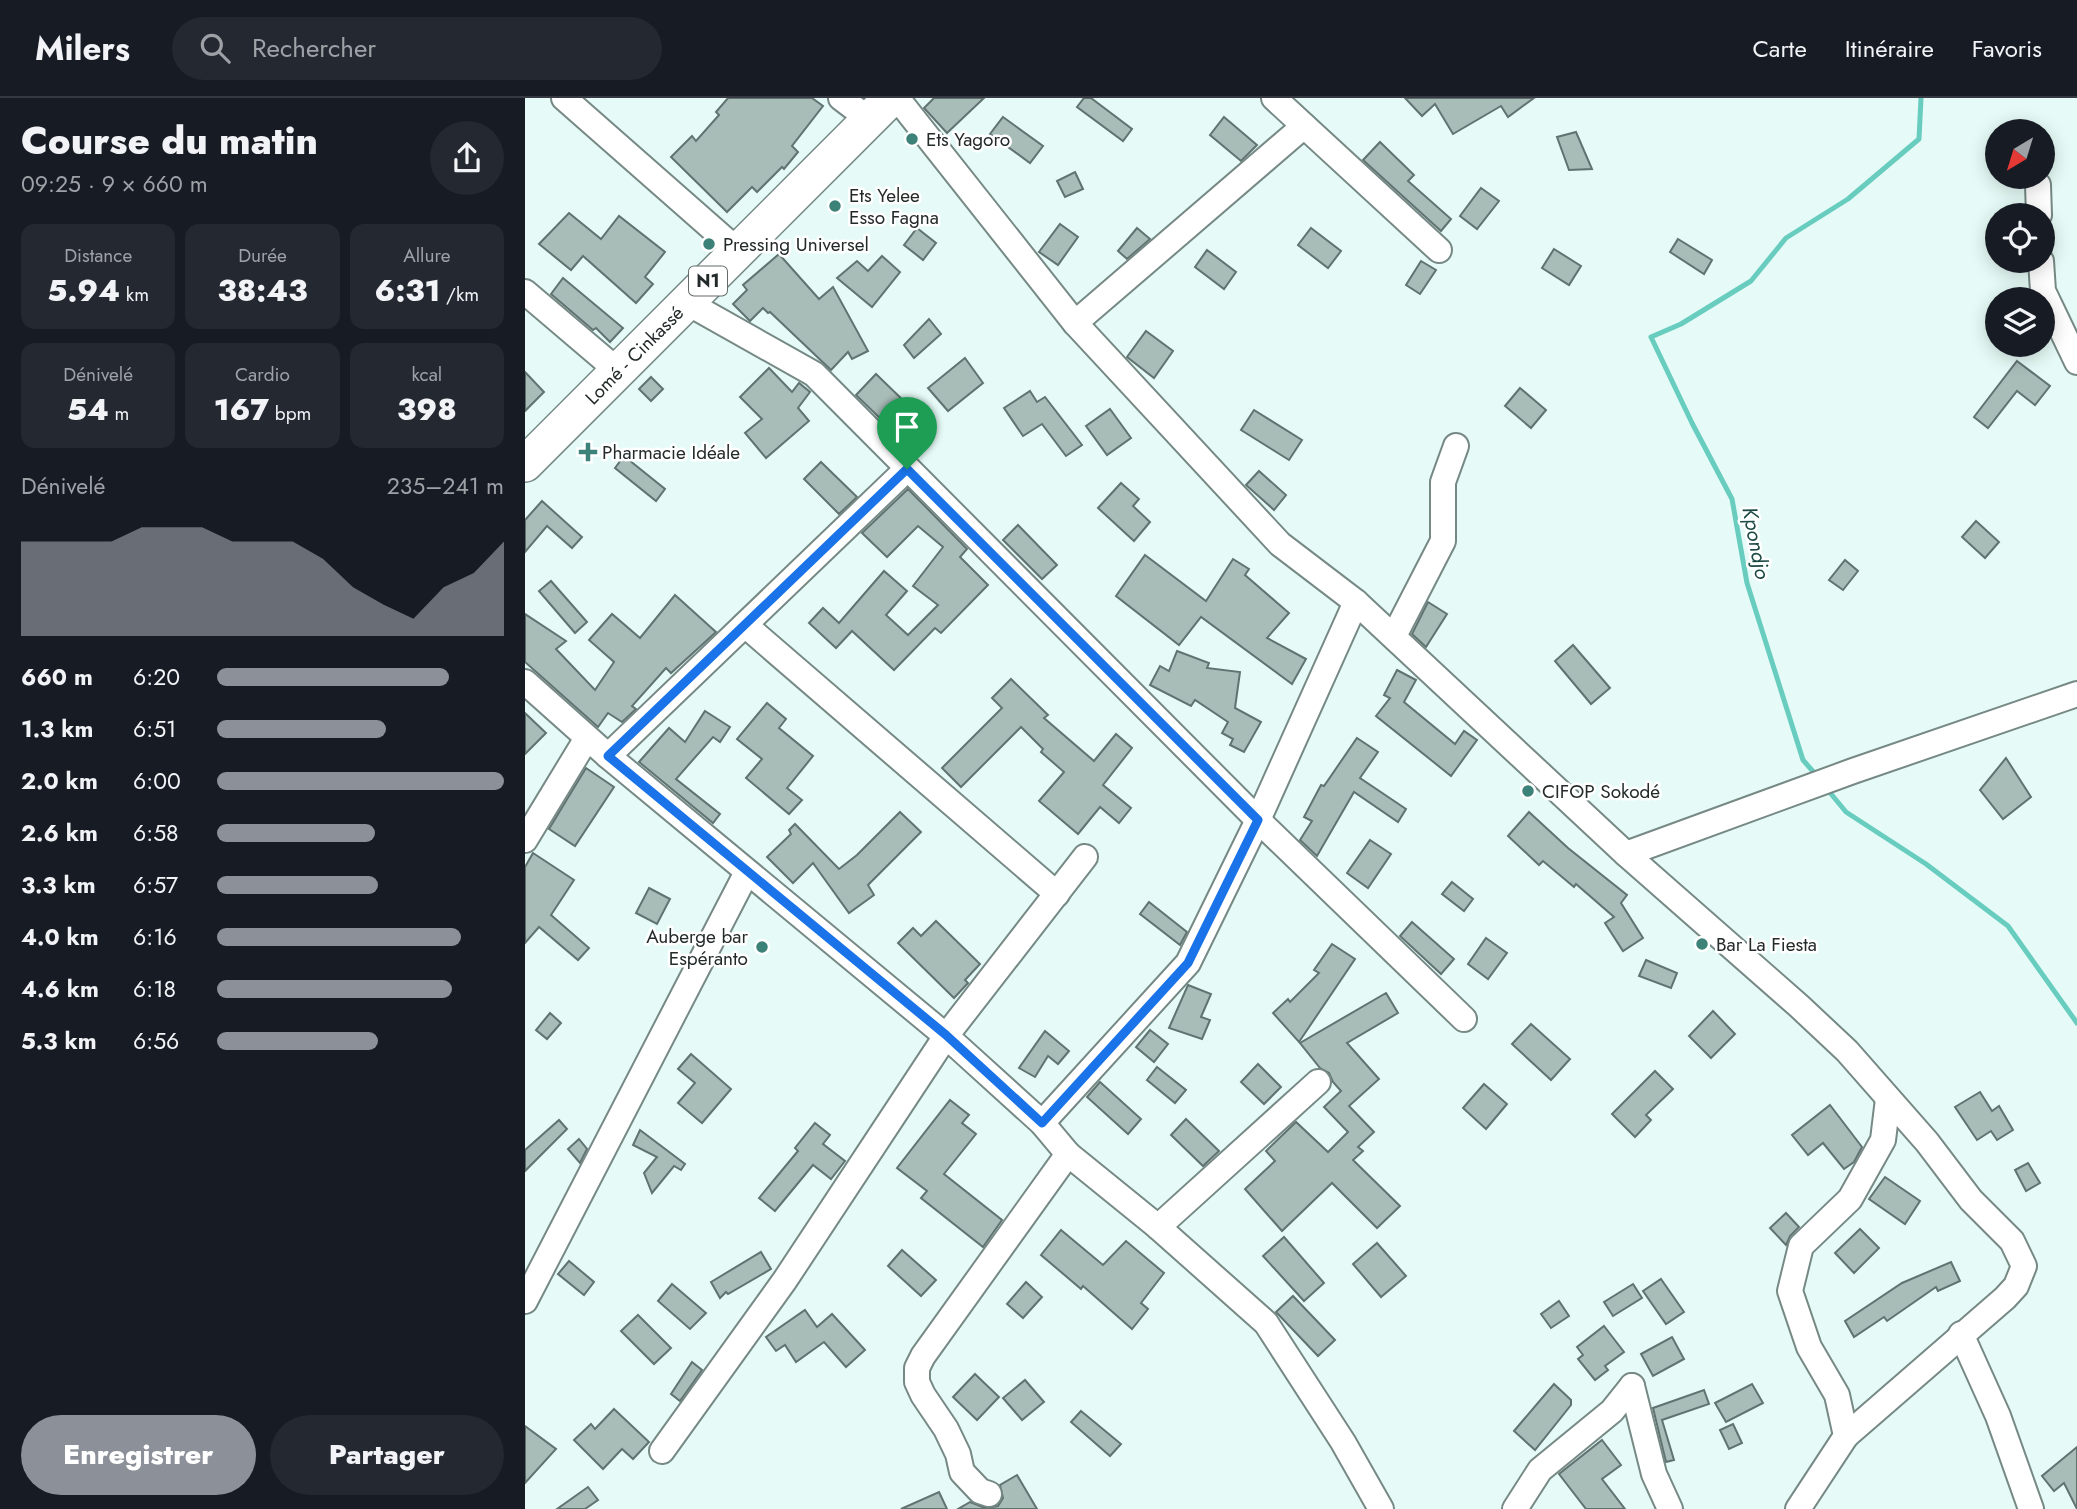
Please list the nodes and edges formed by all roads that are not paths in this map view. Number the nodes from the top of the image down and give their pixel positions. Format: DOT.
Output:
graph roads {
  1 [pos="564,98"];
  2 [pos="841,98"];
  3 [pos="1274,98"];
  4 [pos="886,105"];
  5 [pos="1304,127"];
  6 [pos="1439,250"];
  7 [pos="738,251"];
  8 [pos="2042,273"];
  9 [pos="525,292"];
  10 [pos="686,302"];
  11 [pos="1075,323"];
  12 [pos="2077,362"];
  13 [pos="618,371"];
  14 [pos="1456,446"];
  15 [pos="525,464"];
  16 [pos="907,469"];
  17 [pos="1356,602"];
  18 [pos="745,625"];
  19 [pos="1394,636"];
  20 [pos="525,682"];
  21 [pos="2077,694"];
  22 [pos="587,738"];
  23 [pos="608,756"];
  24 [pos="1258,820"];
  25 [pos="525,841"];
  26 [pos="1626,854"];
  27 [pos="1086,858"];
  28 [pos="747,872"];
  29 [pos="1057,894"];
  30 [pos="1464,1019"];
  31 [pos="946,1035"];
  32 [pos="1318,1082"];
  33 [pos="1888,1099"];
  34 [pos="1042,1123"];
  35 [pos="1068,1154"];
  36 [pos="1158,1227"];
  37 [pos="525,1301"];
  38 [pos="1961,1334"];
  39 [pos="1846,1436"];
  40 [pos="662,1451"];
  41 [pos="989,1493"];
  42 [pos="1381,1509"];
  43 [pos="1515,1509"];
  44 [pos="1670,1509"];
  45 [pos="1798,1509"];
  46 [pos="2031,1509"];
  1 -- 7 [label="street"];
  2 -- 4 [label="street"];
  3 -- 5 [label="street"];
  4 -- 7 [label="highway, Lomé - Cinkassé / N1"];
  4 -- 11 [label="street"];
  5 -- 6 [label="street"];
  5 -- 11 [label="street"];
  7 -- 10 [label="highway, Lomé - Cinkassé / N1"];
  8 -- 12 [label="street"];
  9 -- 13 [label="street"];
  10 -- 13 [label="highway, Lomé - Cinkassé / N1"];
  10 -- 16 [label="street"];
  11 -- 17 [label="street"];
  13 -- 15 [label="highway, Lomé - Cinkassé / N1"];
  14 -- 19 [label="street"];
  16 -- 18 [label="street"];
  16 -- 24 [label="street"];
  17 -- 19 [label="street"];
  17 -- 24 [label="street"];
  18 -- 23 [label="street"];
  18 -- 29 [label="street"];
  19 -- 26 [label="street"];
  20 -- 22 [label="street"];
  21 -- 26 [label="street"];
  22 -- 23 [label="street"];
  22 -- 25 [label="street"];
  23 -- 28 [label="street"];
  24 -- 30 [label="street"];
  24 -- 34 [label="street"];
  26 -- 33 [label="street"];
  27 -- 29 [label="street"];
  28 -- 31 [label="street"];
  28 -- 37 [label="street"];
  29 -- 31 [label="street"];
  31 -- 34 [label="street"];
  31 -- 40 [label="street"];
  32 -- 36 [label="street"];
  33 -- 38 [label="street"];
  33 -- 39 [label="street"];
  34 -- 35 [label="street"];
  35 -- 36 [label="street"];
  35 -- 41 [label="street"];
  36 -- 42 [label="street"];
  38 -- 39 [label="street"];
  38 -- 46 [label="street"];
  39 -- 45 [label="street"];
  43 -- 44 [label="street"];
}
